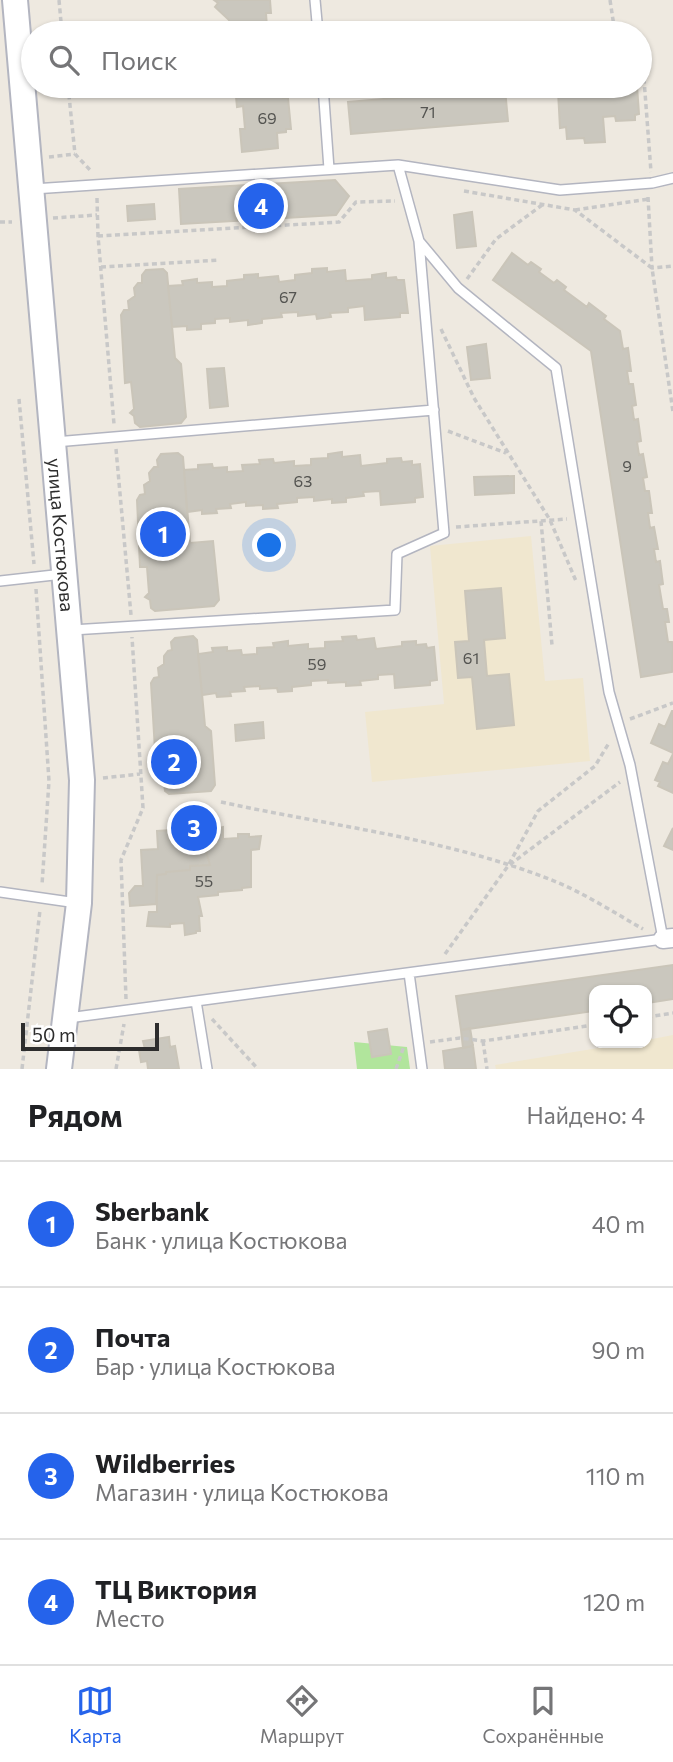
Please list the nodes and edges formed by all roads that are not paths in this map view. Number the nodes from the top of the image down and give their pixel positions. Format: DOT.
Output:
graph roads {
  1 [pos="15,0"];
  2 [pos="315,0"];
  3 [pos="317,21"];
  4 [pos="21,71"];
  5 [pos="23,98"];
  6 [pos="324,98"];
  7 [pos="398,165"];
  8 [pos="329,169"];
  9 [pos="673,178"];
  10 [pos="31,190"];
  11 [pos="419,241"];
  12 [pos="434,410"];
  13 [pos="53,443"];
  14 [pos="65,574"];
  15 [pos="0,581"];
  16 [pos="70,630"];
  17 [pos="0,892"];
  18 [pos="79,903"];
  19 [pos="668,939"];
  20 [pos="409,973"];
  21 [pos="196,1001"];
  22 [pos="66,1018"];
  23 [pos="59,1069"];
  24 [pos="207,1069"];
  25 [pos="422,1069"];
  1 -- 4 [label="main road, улица Костюкова"];
  2 -- 3 [label="lane"];
  5 -- 10 [label="main road, улица Костюкова"];
  6 -- 8 [label="lane"];
  7 -- 8 [label="lane"];
  7 -- 9 [label="lane"];
  7 -- 11 [label="lane"];
  8 -- 10 [label="lane"];
  10 -- 13 [label="main road, улица Костюкова"];
  11 -- 12 [label="lane"];
  11 -- 19 [label="lane"];
  12 -- 13 [label="lane"];
  12 -- 16 [label="lane"];
  13 -- 14 [label="main road, улица Костюкова"];
  14 -- 15 [label="lane"];
  14 -- 16 [label="main road, улица Костюкова"];
  16 -- 18 [label="main road, улица Костюкова"];
  17 -- 18 [label="lane"];
  18 -- 22 [label="main road, улица Костюкова"];
  19 -- 20 [label="lane"];
  20 -- 21 [label="lane"];
  20 -- 25 [label="lane"];
  21 -- 22 [label="lane"];
  21 -- 24 [label="lane"];
  22 -- 23 [label="main road, улица Костюкова"];
}
